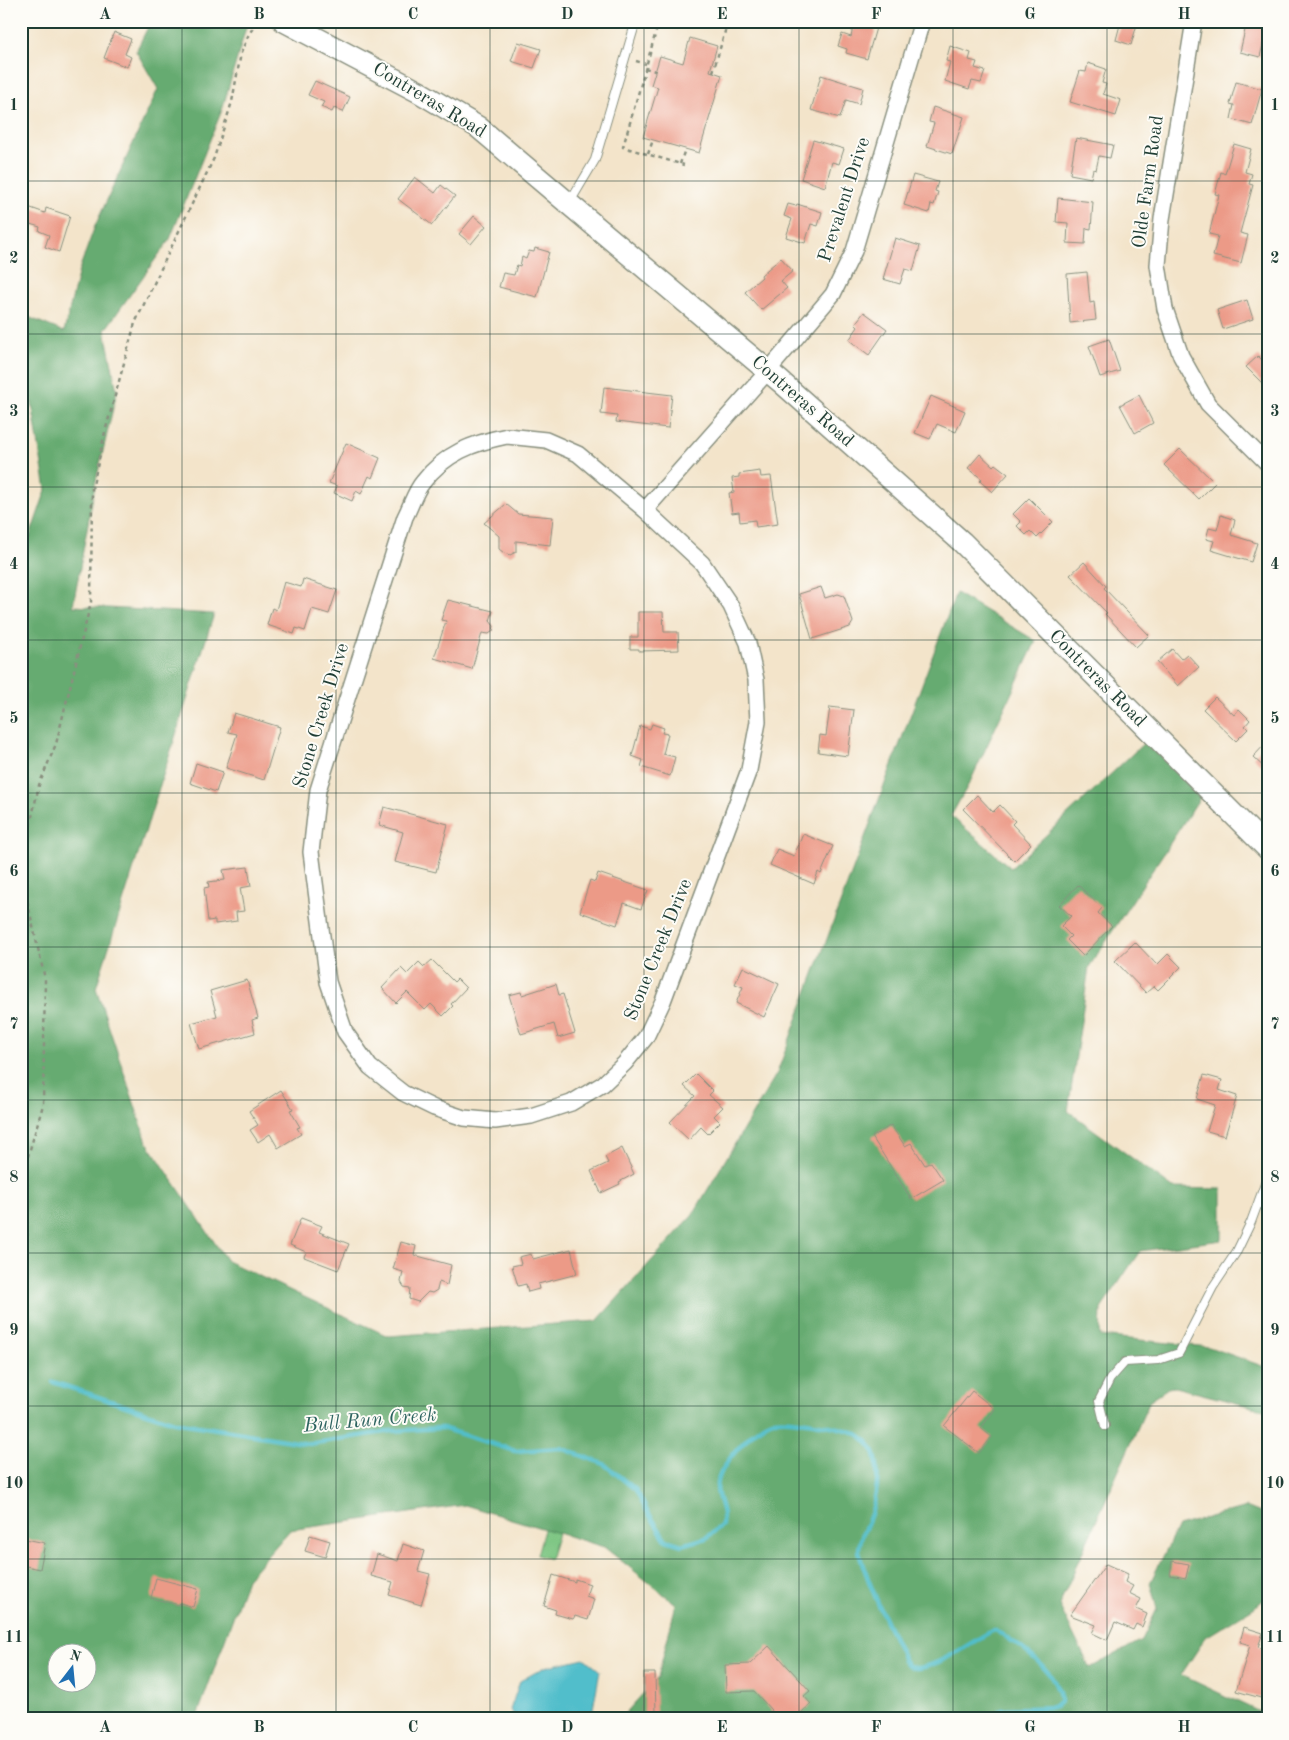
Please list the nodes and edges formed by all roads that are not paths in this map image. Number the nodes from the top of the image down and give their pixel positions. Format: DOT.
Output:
graph roads {
  1 [pos="284,21"];
  2 [pos="636,21"];
  3 [pos="922,21"];
  4 [pos="1194,21"];
  5 [pos="570,204"];
  6 [pos="768,371"];
  7 [pos="1268,464"];
  8 [pos="645,510"];
  9 [pos="1268,849"];
  10 [pos="1268,1176"];
  11 [pos="1105,1426"];
  1 -- 5 [label="street, Contreras Road"];
  2 -- 5 [label="lane"];
  3 -- 6 [label="street, Prevalent Drive"];
  4 -- 7 [label="street, Olde Farm Road"];
  5 -- 6 [label="street, Contreras Road"];
  6 -- 8 [label="street"];
  6 -- 9 [label="street, Contreras Road"];
  8 -- 8 [label="street, Stone Creek Drive"];
  10 -- 11 [label="lane"];
}
